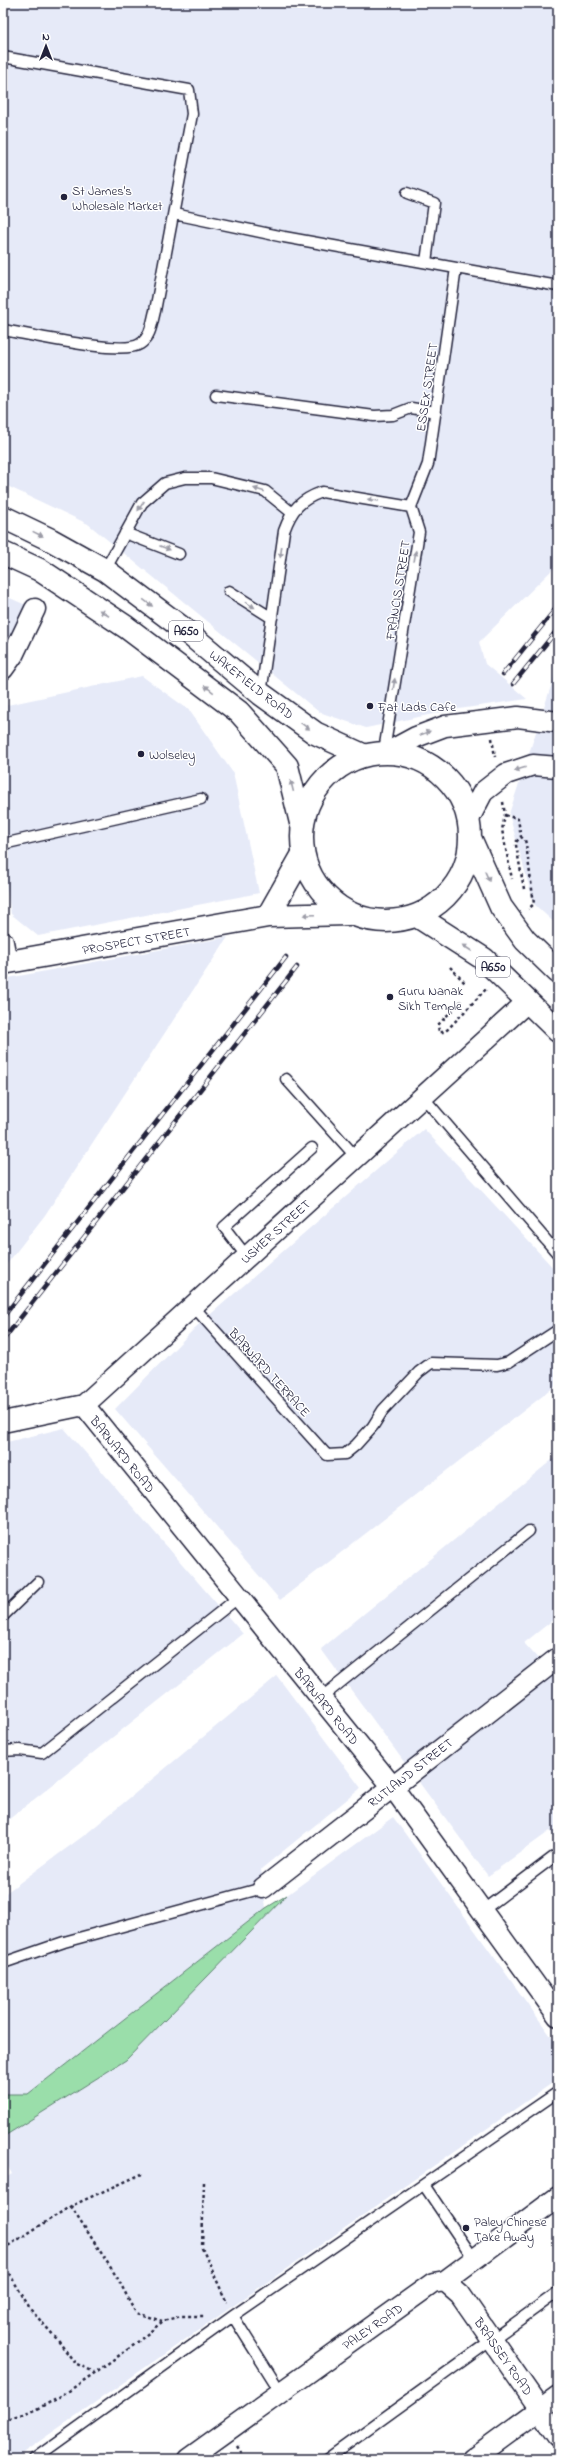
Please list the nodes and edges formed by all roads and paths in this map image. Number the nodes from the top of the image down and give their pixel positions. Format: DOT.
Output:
graph roads {
  1 [pos="3,57"];
  2 [pos="407,193"];
  3 [pos="174,214"];
  4 [pos="426,262"];
  5 [pos="456,268"];
  6 [pos="558,286"];
  7 [pos="3,330"];
  8 [pos="216,394"];
  9 [pos="436,412"];
  10 [pos="411,507"];
  11 [pos="291,512"];
  12 [pos="3,517"];
  13 [pos="125,533"];
  14 [pos="3,553"];
  15 [pos="179,554"];
  16 [pos="104,570"];
  17 [pos="229,591"];
  18 [pos="35,609"];
  19 [pos="272,618"];
  20 [pos="3,669"];
  21 [pos="261,694"];
  22 [pos="490,720"];
  23 [pos="558,722"];
  24 [pos="379,752"];
  25 [pos="558,767"];
  26 [pos="499,780"];
  27 [pos="201,799"];
  28 [pos="506,815"];
  29 [pos="469,819"];
  30 [pos="301,823"];
  31 [pos="520,837"];
  32 [pos="471,840"];
  33 [pos="3,844"];
  34 [pos="302,856"];
  35 [pos="513,882"];
  36 [pos="524,889"];
  37 [pos="525,905"];
  38 [pos="348,914"];
  39 [pos="268,916"];
  40 [pos="417,916"];
  41 [pos="520,916"];
  42 [pos="4,956"];
  43 [pos="450,967"];
  44 [pos="558,972"];
  45 [pos="500,974"];
  46 [pos="465,983"];
  47 [pos="461,1001"];
  48 [pos="527,1002"];
  49 [pos="558,1031"];
  50 [pos="286,1079"];
  51 [pos="423,1097"];
  52 [pos="312,1148"];
  53 [pos="356,1157"];
  54 [pos="558,1254"];
  55 [pos="247,1257"];
  56 [pos="194,1306"];
  57 [pos="558,1330"];
  58 [pos="84,1405"];
  59 [pos="3,1422"];
  60 [pos="529,1531"];
  61 [pos="38,1582"];
  62 [pos="239,1597"];
  63 [pos="3,1616"];
  64 [pos="558,1658"];
  65 [pos="321,1698"];
  66 [pos="3,1751"];
  67 [pos="392,1786"];
  68 [pos="557,1857"];
  69 [pos="263,1888"];
  70 [pos="482,1911"];
  71 [pos="3,1963"];
  72 [pos="558,2016"];
  73 [pos="558,2092"];
  74 [pos="142,2174"];
  75 [pos="204,2182"];
  76 [pos="424,2185"];
  77 [pos="558,2197"];
  78 [pos="71,2206"];
  79 [pos="3,2249"];
  80 [pos="474,2259"];
  81 [pos="3,2262"];
  82 [pos="445,2281"];
  83 [pos="558,2292"];
  84 [pos="233,2316"];
  85 [pos="163,2321"];
  86 [pos="492,2339"];
  87 [pos="94,2372"];
  88 [pos="280,2391"];
  89 [pos="558,2396"];
  90 [pos="541,2409"];
  91 [pos="3,2421"];
  92 [pos="558,2435"];
  93 [pos="34,2459"];
  94 [pos="188,2459"];
  95 [pos="328,2459"];
  96 [pos="472,2459"];
  1 -- 3 [label="lane"];
  2 -- 4 [label="lane"];
  3 -- 4 [label="lane"];
  3 -- 7 [label="lane"];
  4 -- 5 [label="lane"];
  5 -- 6 [label="lane"];
  5 -- 9 [label="lane, ESSEX STREET"];
  8 -- 9 [label="lane"];
  9 -- 10 [label="lane, ESSEX STREET"];
  10 -- 11 [label="lane, one-way"];
  24 -- 10 [label="lane, FRANCIS STREET, one-way"];
  11 -- 13 [label="lane, one-way"];
  11 -- 19 [label="lane, one-way"];
  12 -- 16 [label="main road, WAKEFIELD ROAD / A650, one-way"];
  13 -- 15 [label="lane, one-way"];
  13 -- 16 [label="lane"];
  30 -- 14 [label="main road, A650, one-way"];
  16 -- 21 [label="main road, WAKEFIELD ROAD / A650, one-way"];
  17 -- 19 [label="lane, one-way"];
  18 -- 20 [label="street"];
  19 -- 21 [label="lane"];
  21 -- 24 [label="main road, WAKEFIELD ROAD / A650, one-way"];
  22 -- 23 [label="street"];
  24 -- 22 [label="street, one-way"];
  22 -- 26 [label="path"];
  24 -- 29 [label="main road, A650"];
  24 -- 30 [label="main road, A650"];
  25 -- 26 [label="street, one-way"];
  26 -- 28 [label="path"];
  26 -- 29 [label="street"];
  27 -- 33 [label="lane"];
  28 -- 31 [label="path"];
  28 -- 35 [label="path"];
  29 -- 32 [label="main road, A650"];
  30 -- 34 [label="main road, A650"];
  31 -- 36 [label="path"];
  31 -- 41 [label="path"];
  32 -- 40 [label="main road, A650"];
  32 -- 41 [label="main road, A650, one-way"];
  34 -- 38 [label="main road, A650"];
  34 -- 39 [label="main road"];
  37 -- 41 [label="path"];
  38 -- 39 [label="main road, PROSPECT STREET, one-way"];
  38 -- 40 [label="main road, A650"];
  39 -- 42 [label="main road, PROSPECT STREET"];
  45 -- 40 [label="main road, A650, one-way"];
  41 -- 44 [label="main road, A650"];
  43 -- 46 [label="path"];
  45 -- 47 [label="path"];
  45 -- 48 [label="main road, A650"];
  48 -- 49 [label="main road, A650"];
  48 -- 51 [label="street, USHER STREET"];
  50 -- 53 [label="lane"];
  51 -- 53 [label="street, USHER STREET"];
  51 -- 54 [label="lane"];
  52 -- 55 [label="lane"];
  53 -- 55 [label="street, USHER STREET"];
  55 -- 56 [label="street, USHER STREET"];
  56 -- 57 [label="lane, BARNARD TERRACE"];
  56 -- 58 [label="street, USHER STREET"];
  58 -- 59 [label="street"];
  58 -- 62 [label="street, BARNARD ROAD"];
  60 -- 65 [label="lane"];
  61 -- 63 [label="lane"];
  62 -- 65 [label="street, BARNARD ROAD"];
  62 -- 66 [label="lane"];
  64 -- 67 [label="street, RUTLAND STREET"];
  65 -- 67 [label="street, BARNARD ROAD"];
  67 -- 69 [label="street, RUTLAND STREET"];
  67 -- 70 [label="street, BARNARD ROAD"];
  68 -- 70 [label="lane"];
  69 -- 71 [label="lane"];
  70 -- 72 [label="street, BARNARD ROAD"];
  73 -- 76 [label="lane"];
  74 -- 78 [label="path"];
  75 -- 84 [label="path"];
  76 -- 80 [label="lane"];
  76 -- 84 [label="lane"];
  77 -- 80 [label="street, PALEY ROAD"];
  78 -- 79 [label="path"];
  78 -- 85 [label="path"];
  80 -- 82 [label="street, PALEY ROAD"];
  81 -- 87 [label="path"];
  82 -- 86 [label="street, BRASSEY ROAD"];
  82 -- 88 [label="street, PALEY ROAD"];
  83 -- 86 [label="lane"];
  84 -- 85 [label="path"];
  84 -- 88 [label="lane"];
  84 -- 93 [label="lane"];
  85 -- 87 [label="path"];
  86 -- 90 [label="street, BRASSEY ROAD"];
  86 -- 95 [label="lane"];
  87 -- 91 [label="path"];
  88 -- 94 [label="street, PALEY ROAD"];
  89 -- 90 [label="street"];
  90 -- 92 [label="street, BRASSEY ROAD"];
  90 -- 96 [label="street"];
}
